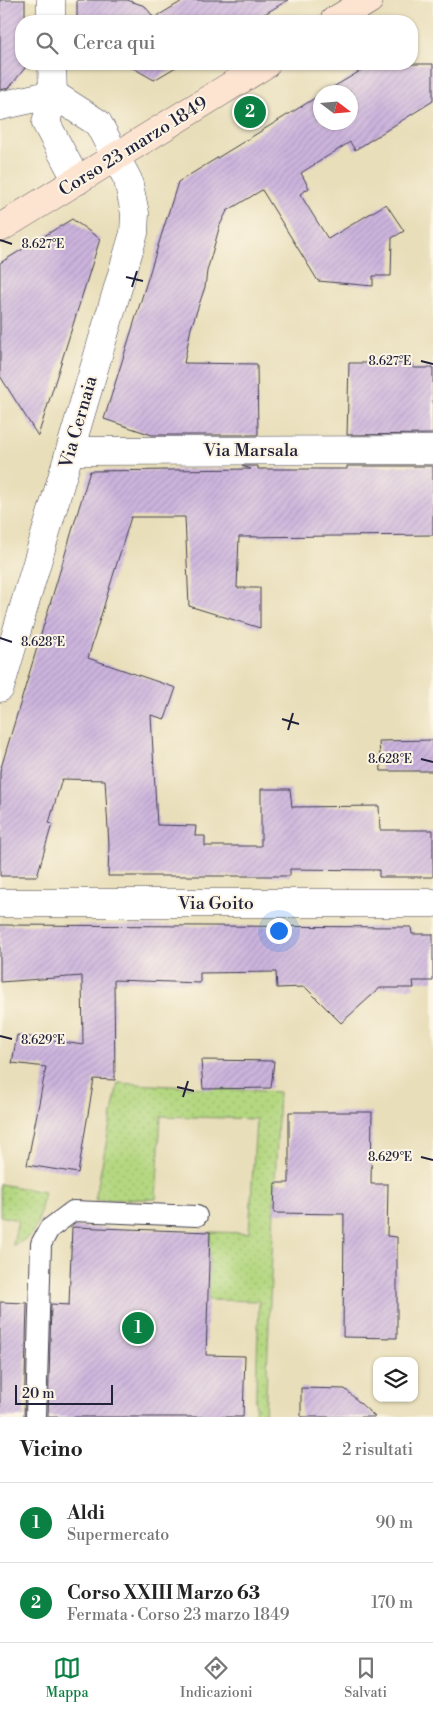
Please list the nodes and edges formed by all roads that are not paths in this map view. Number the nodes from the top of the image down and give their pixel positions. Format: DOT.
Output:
graph roads {
  1 [pos="51,0"];
  2 [pos="369,0"];
  3 [pos="51,15"];
  4 [pos="344,15"];
  5 [pos="52,70"];
  6 [pos="256,70"];
  7 [pos="53,94"];
  8 [pos="0,106"];
  9 [pos="116,156"];
  10 [pos="77,181"];
  11 [pos="0,228"];
  12 [pos="433,450"];
  13 [pos="70,451"];
  14 [pos="0,688"];
  15 [pos="0,903"];
  16 [pos="433,903"];
  17 [pos="197,1216"];
  18 [pos="36,1417"];
  1 -- 3 [label="street"];
  2 -- 4 [label="street"];
  5 -- 7 [label="street"];
  6 -- 9 [label="street, Corso 23 marzo 1849"];
  7 -- 8 [label="street"];
  7 -- 9 [label="street, Via Cernaia"];
  7 -- 10 [label="street"];
  9 -- 10 [label="street, Corso 23 marzo 1849"];
  9 -- 13 [label="street, Via Cernaia"];
  10 -- 11 [label="street, Corso 23 marzo 1849"];
  12 -- 13 [label="street, Via Marsala"];
  13 -- 14 [label="street, Via Cernaia"];
  15 -- 16 [label="street, Via Goito"];
  17 -- 18 [label="lane"];
}
